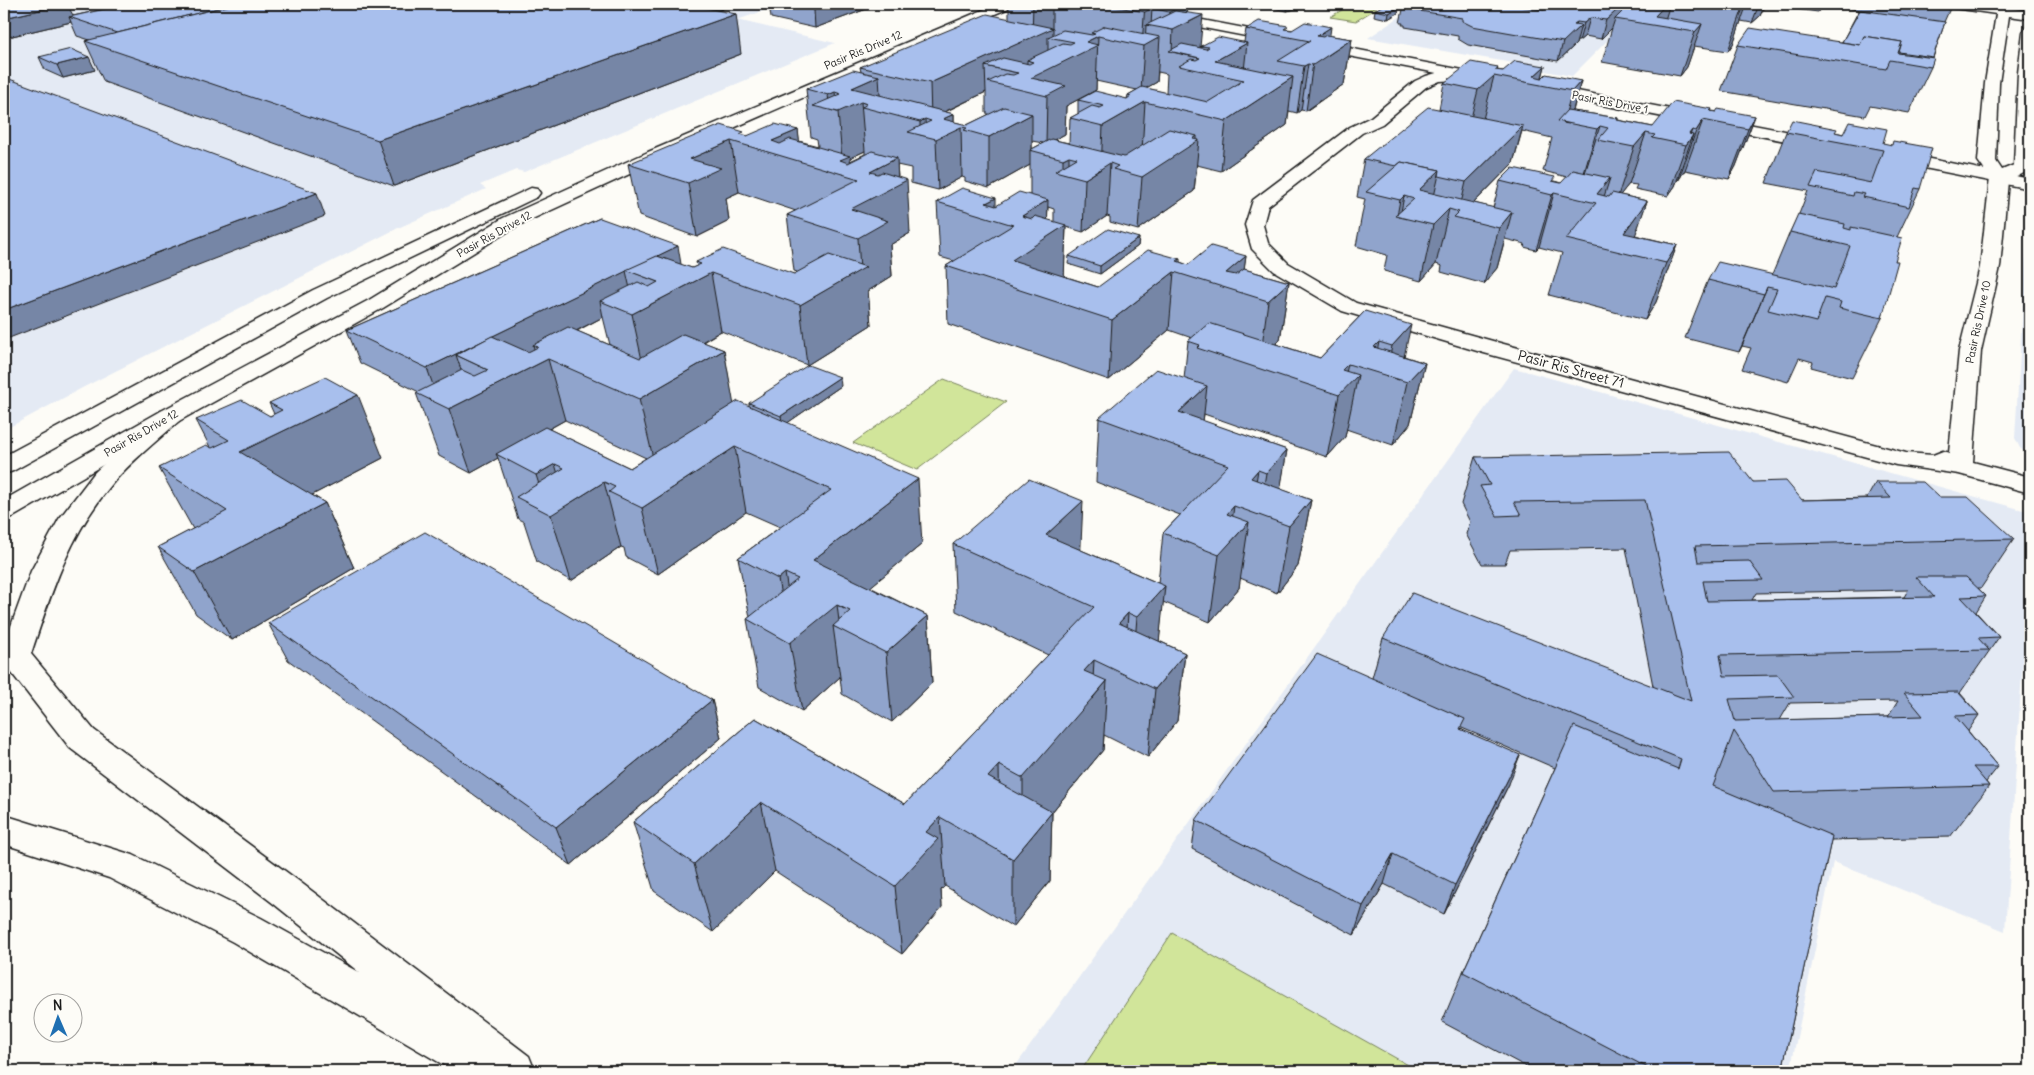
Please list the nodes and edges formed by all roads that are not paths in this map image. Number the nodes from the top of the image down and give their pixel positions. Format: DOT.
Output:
graph roads {
  1 [pos="1100,4"];
  2 [pos="1143,4"];
  3 [pos="1954,4"];
  4 [pos="1981,4"];
  5 [pos="1008,5"];
  6 [pos="2003,7"];
  7 [pos="2030,10"];
  8 [pos="2030,15"];
  9 [pos="1999,35"];
  10 [pos="2030,36"];
  11 [pos="886,40"];
  12 [pos="1402,63"];
  13 [pos="1470,76"];
  14 [pos="1528,82"];
  15 [pos="1356,130"];
  16 [pos="1834,139"];
  17 [pos="1987,161"];
  18 [pos="2028,174"];
  19 [pos="1999,178"];
  20 [pos="170,416"];
  21 [pos="4,466"];
  22 [pos="1960,466"];
  23 [pos="2030,485"];
  24 [pos="4,511"];
  25 [pos="4,830"];
  26 [pos="494,1071"];
  27 [pos="514,1071"];
  1 -- 12 [label="main road"];
  2 -- 13 [label="main road"];
  3 -- 6 [label="main road"];
  4 -- 6 [label="main road"];
  5 -- 20 [label="main road, Pasir Ris Drive 12"];
  6 -- 7 [label="main road"];
  6 -- 8 [label="main road"];
  6 -- 9 [label="main road"];
  9 -- 10 [label="main road"];
  9 -- 17 [label="main road"];
  10 -- 18 [label="main road"];
  11 -- 21 [label="main road, Pasir Ris Drive 12"];
  12 -- 13 [label="main road"];
  12 -- 15 [label="main road, Pasir Ris Street 71"];
  13 -- 15 [label="main road, Pasir Ris Street 71"];
  14 -- 16 [label="main road, Pasir Ris Drive 1"];
  15 -- 22 [label="main road, Pasir Ris Street 71"];
  17 -- 18 [label="main road"];
  17 -- 19 [label="main road"];
  17 -- 19 [label="main road"];
  18 -- 19 [label="main road"];
  19 -- 22 [label="main road, Pasir Ris Drive 10"];
  20 -- 24 [label="main road, Pasir Ris Drive 12"];
  20 -- 27 [label="main road"];
  22 -- 23 [label="main road, Pasir Ris Street 71"];
  25 -- 26 [label="main road"];
}
